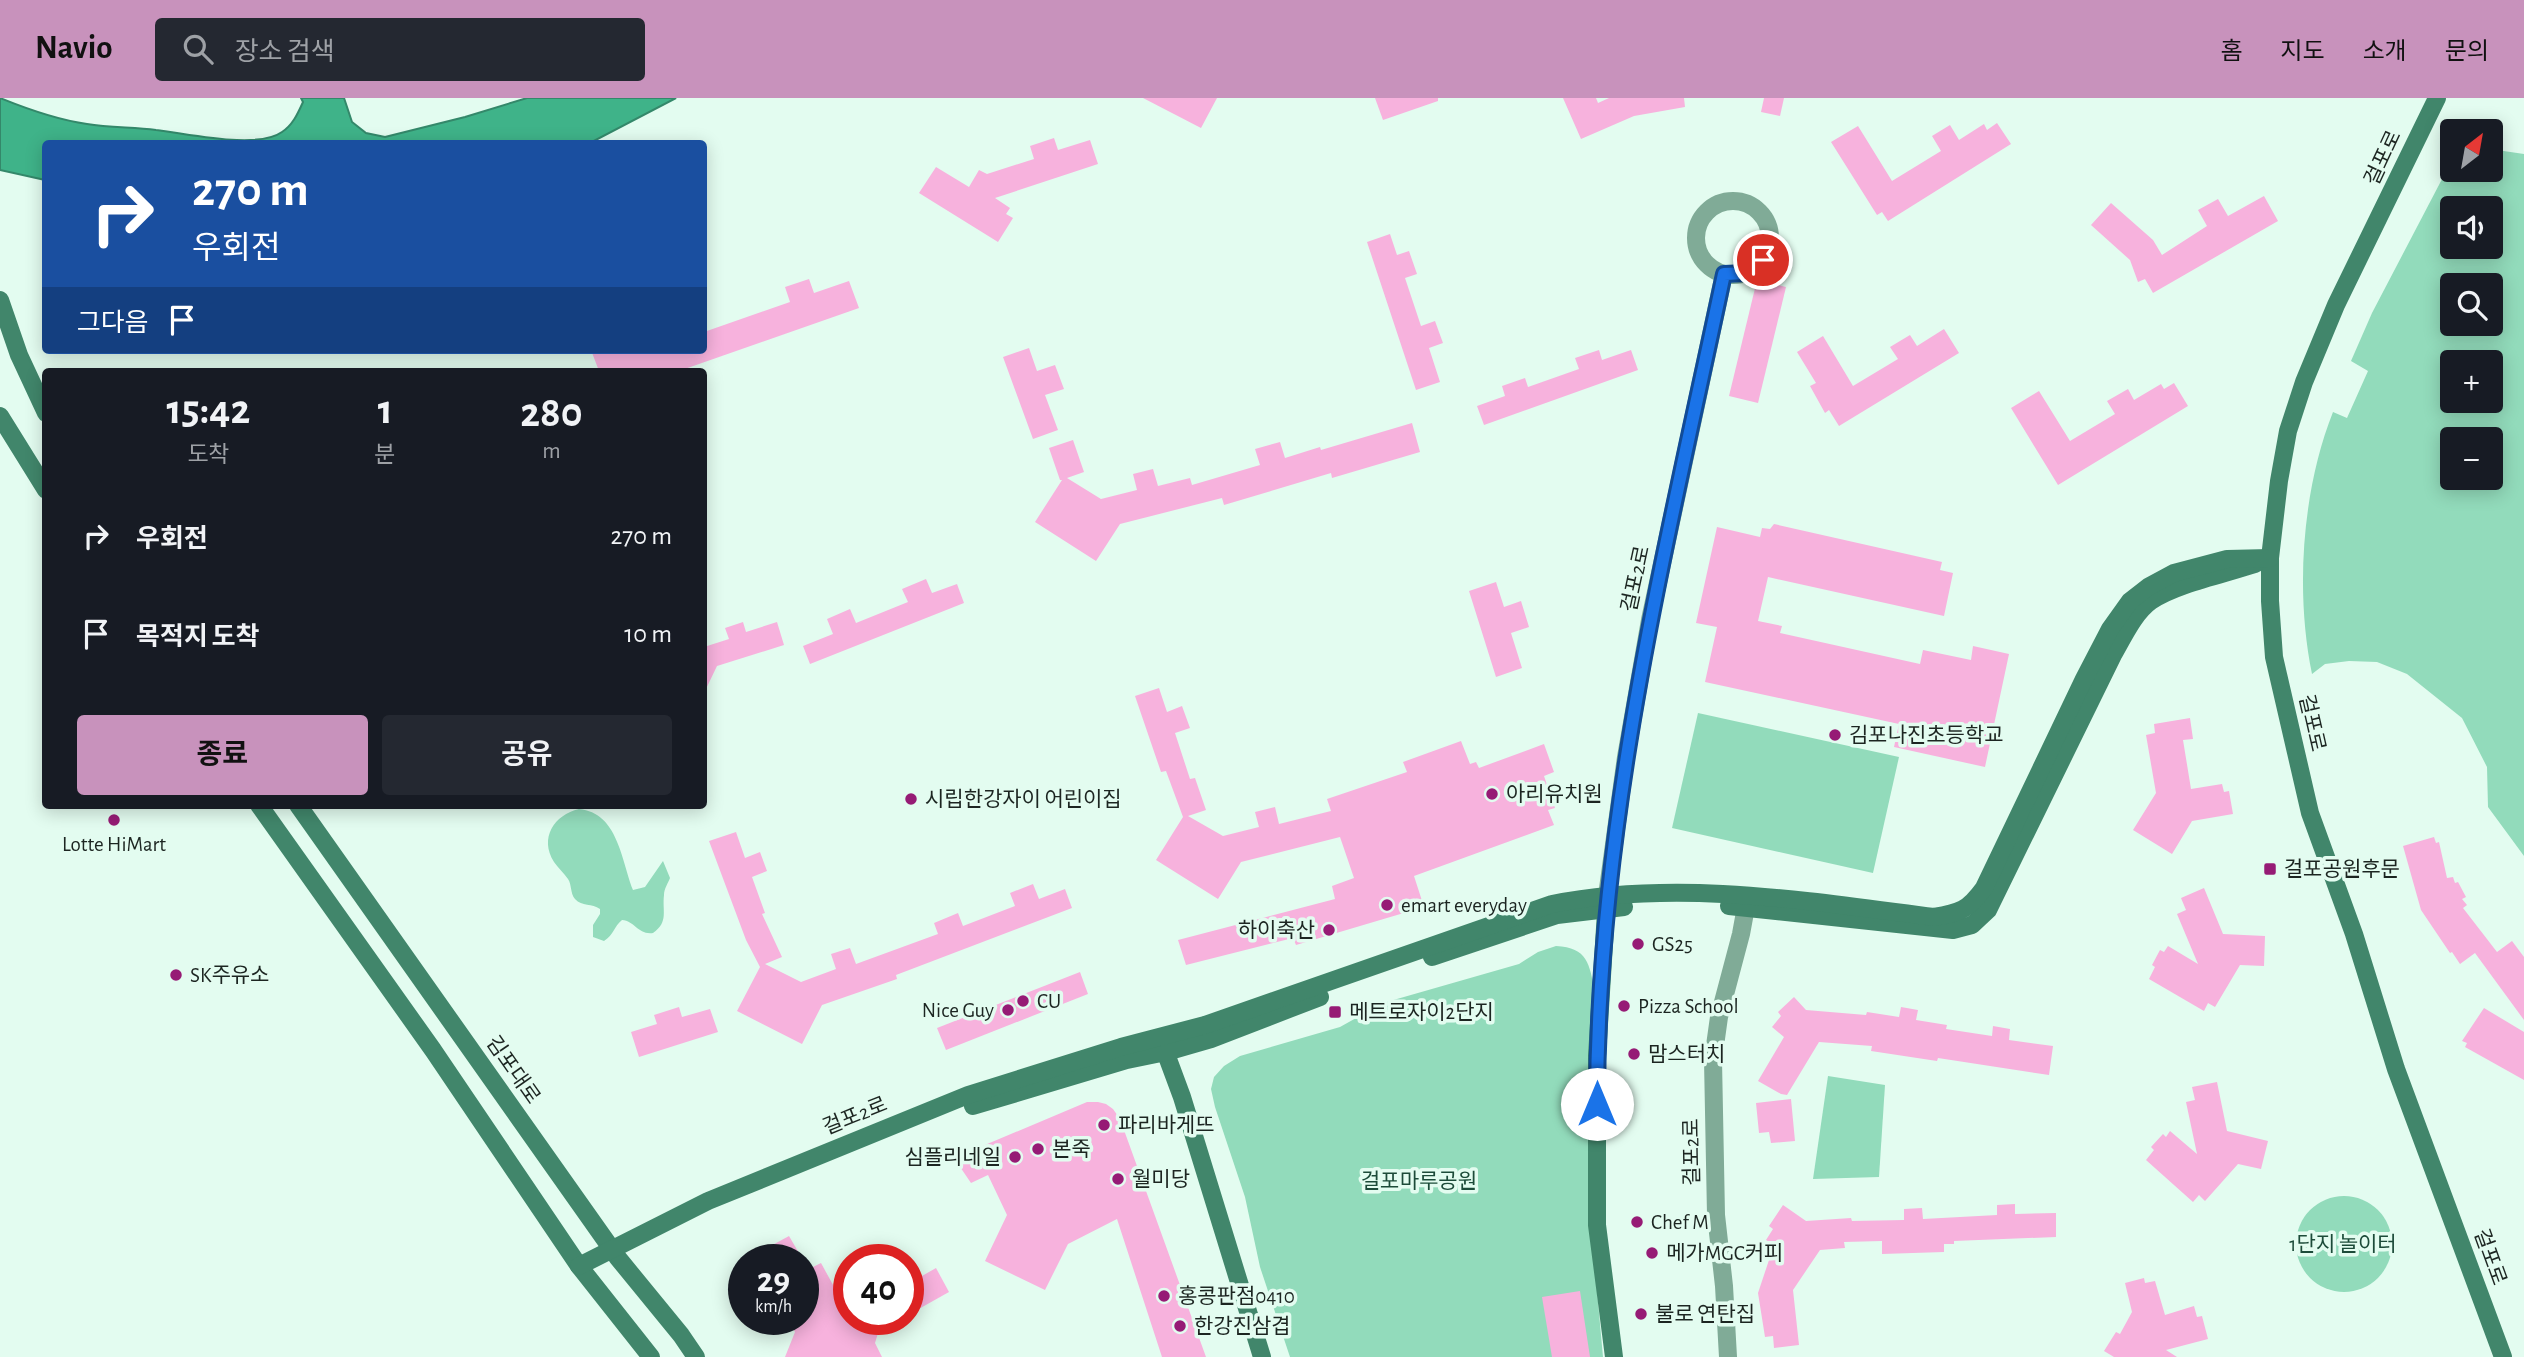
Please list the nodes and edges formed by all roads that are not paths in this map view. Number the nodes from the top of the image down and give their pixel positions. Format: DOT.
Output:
graph roads {
  1 [pos="2437,98"];
  2 [pos="1724,274"];
  3 [pos="0,300"];
  4 [pos="42,404"];
  5 [pos="0,416"];
  6 [pos="42,484"];
  7 [pos="2270,558"];
  8 [pos="262,809"];
  9 [pos="301,809"];
  10 [pos="1607,902"];
  11 [pos="1747,902"];
  12 [pos="1163,1044"];
  13 [pos="616,1254"];
  14 [pos="582,1271"];
  15 [pos="651,1357"];
  16 [pos="696,1357"];
  17 [pos="1262,1357"];
  18 [pos="1614,1357"];
  19 [pos="1728,1357"];
  20 [pos="2503,1357"];
  1 -- 7 [label="street, 걸포로"];
  2 -- 2 [label="street"];
  2 -- 10 [label="street, 걸포2로"];
  3 -- 4 [label="street"];
  5 -- 6 [label="street"];
  7 -- 11 [label="street"];
  7 -- 20 [label="street, 걸포로"];
  8 -- 14 [label="street"];
  9 -- 13 [label="street, 김포대로"];
  10 -- 11 [label="street, 걸포2로"];
  10 -- 12 [label="street, 걸포2로"];
  10 -- 18 [label="street, 걸포2로"];
  11 -- 19 [label="street, 걸포2로"];
  12 -- 13 [label="street, 걸포2로"];
  12 -- 17 [label="street"];
  13 -- 14 [label="street, 걸포2로"];
  13 -- 16 [label="street, 김포대로"];
  14 -- 15 [label="street"];
}
